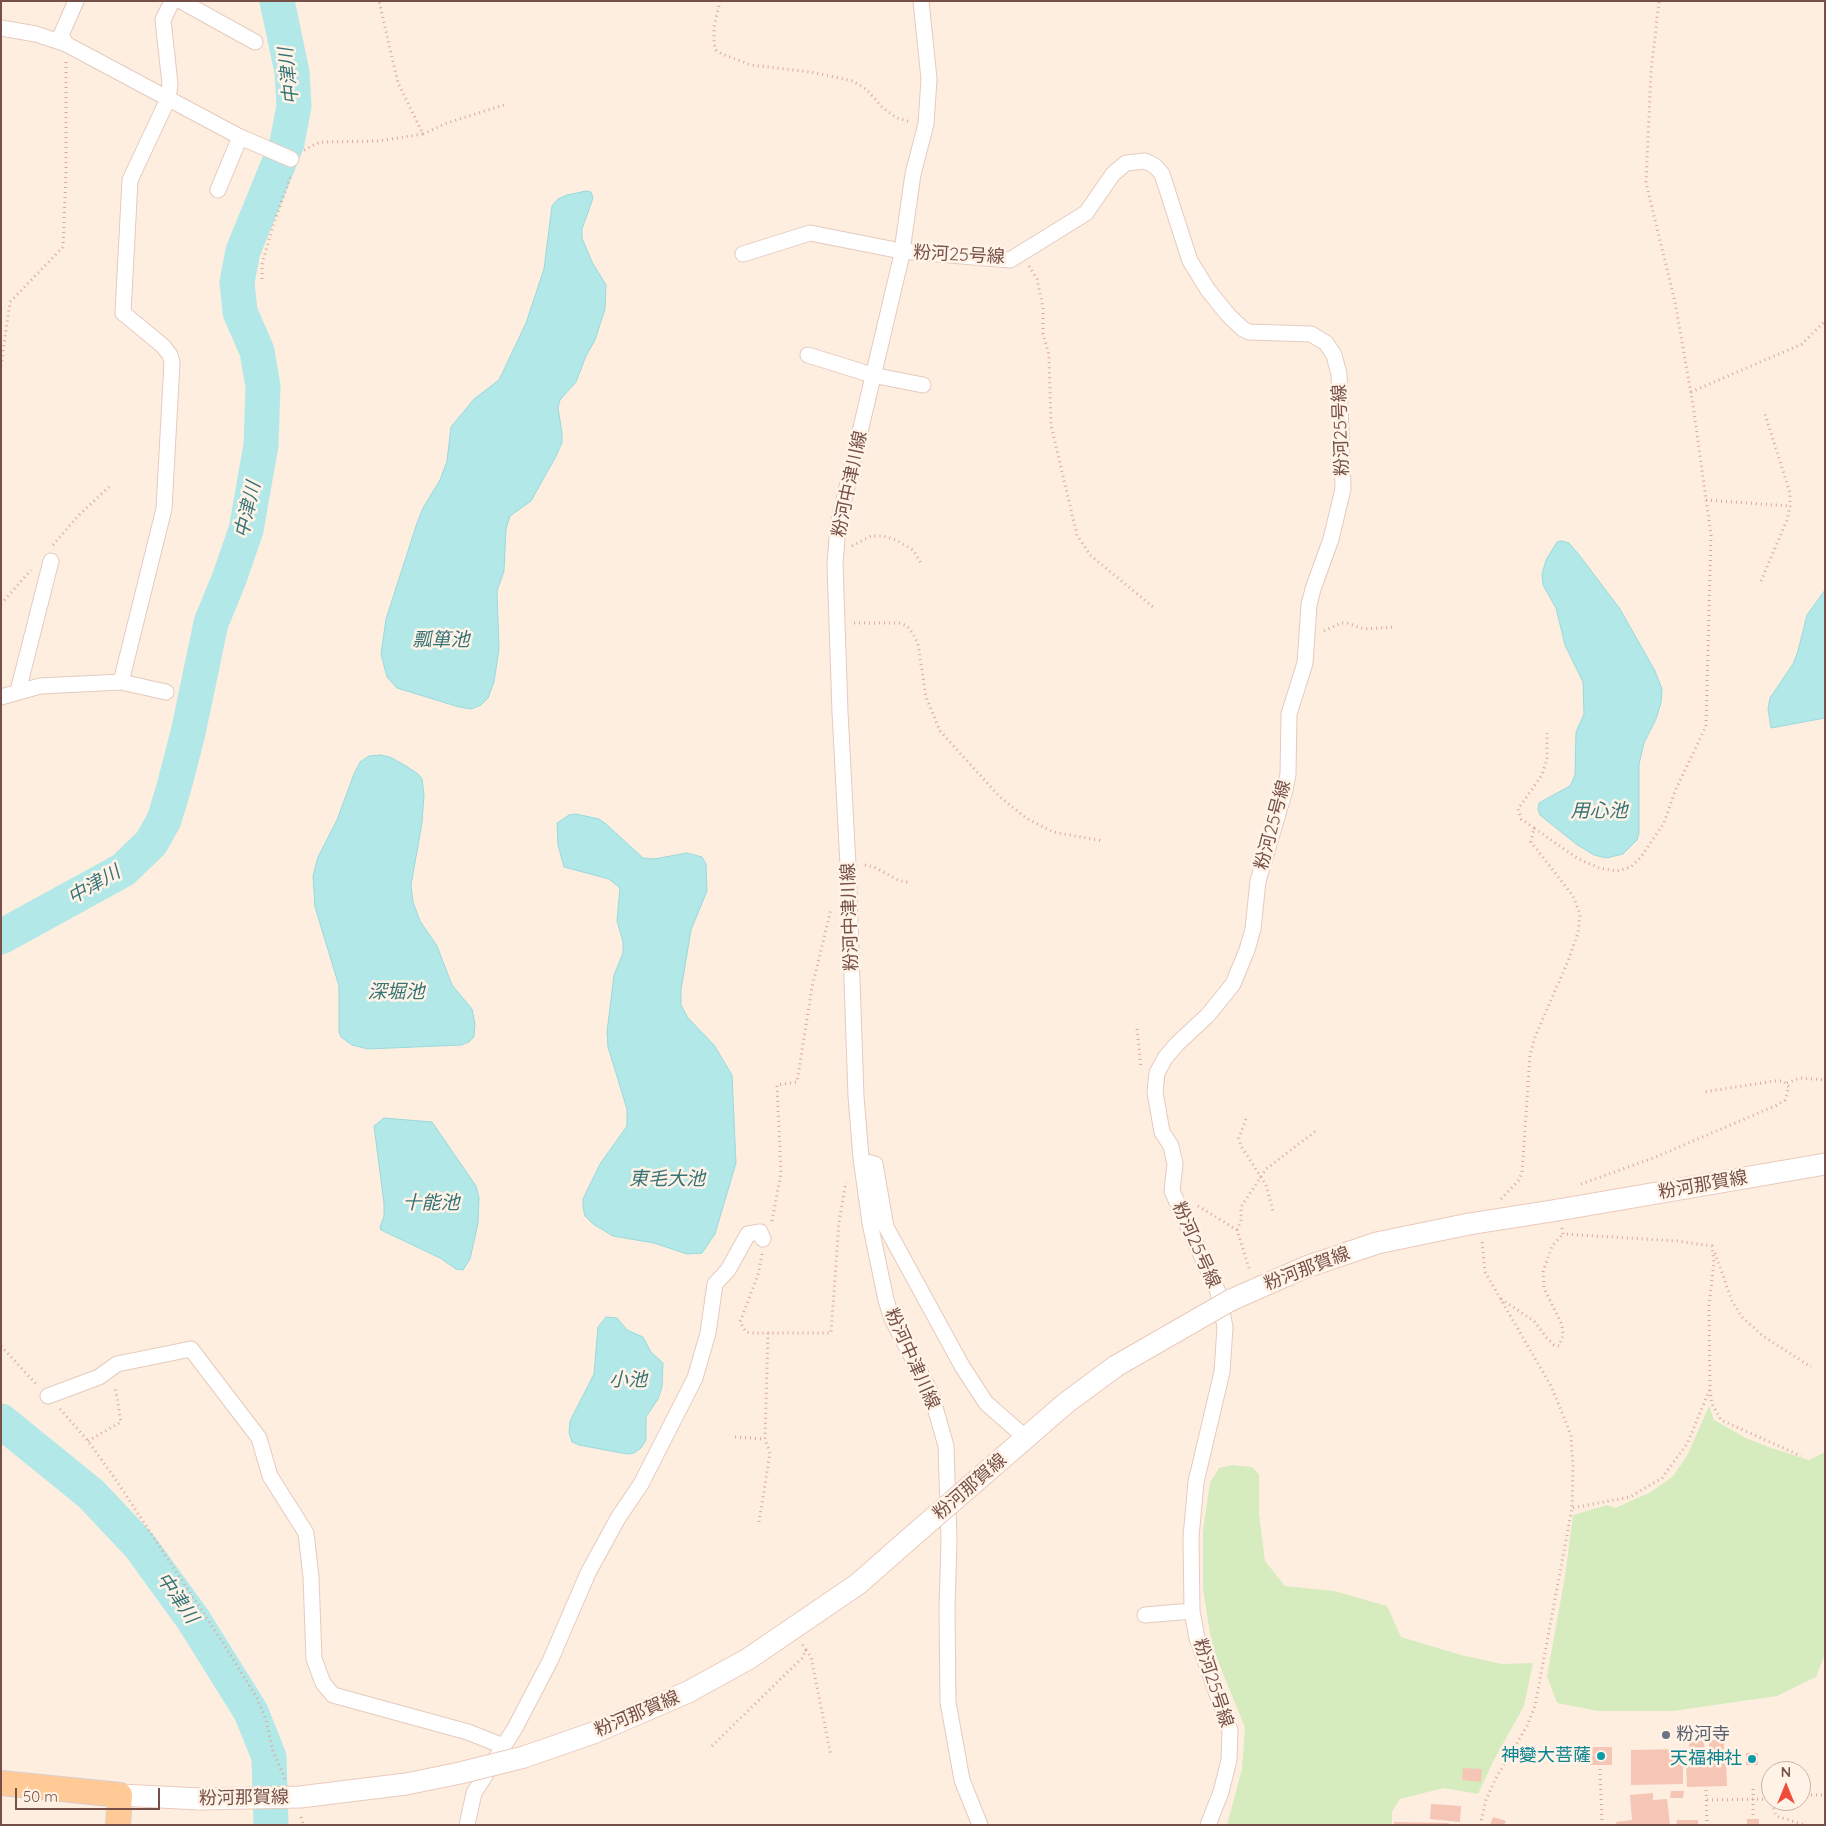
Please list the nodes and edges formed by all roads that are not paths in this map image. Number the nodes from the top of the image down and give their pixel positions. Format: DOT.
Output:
graph roads {
  1 [pos="76,1"];
  2 [pos="172,1"];
  3 [pos="181,1"];
  4 [pos="921,1"];
  5 [pos="1,28"];
  6 [pos="255,42"];
  7 [pos="66,44"];
  8 [pos="168,99"];
  9 [pos="244,138"];
  10 [pos="293,160"];
  11 [pos="218,190"];
  12 [pos="901,251"];
  13 [pos="743,254"];
  14 [pos="808,355"];
  15 [pos="872,375"];
  16 [pos="923,385"];
  17 [pos="51,562"];
  18 [pos="121,682"];
  19 [pos="18,691"];
  20 [pos="166,692"];
  21 [pos="1,697"];
  22 [pos="862,1161"];
  23 [pos="1825,1164"];
  24 [pos="763,1239"];
  25 [pos="48,1396"];
  26 [pos="1026,1438"];
  27 [pos="1192,1611"];
  28 [pos="1144,1615"];
  29 [pos="503,1746"];
  30 [pos="1,1783"];
  31 [pos="120,1795"];
  32 [pos="118,1825"];
  33 [pos="467,1825"];
  34 [pos="980,1825"];
  35 [pos="1208,1825"];
  1 -- 7 [label="street"];
  2 -- 8 [label="street"];
  3 -- 6 [label="street"];
  4 -- 12 [label="street, 粉河中津川線"];
  5 -- 7 [label="street"];
  7 -- 8 [label="street"];
  8 -- 9 [label="street"];
  8 -- 18 [label="street"];
  9 -- 10 [label="street"];
  9 -- 11 [label="street"];
  12 -- 13 [label="street, 粉河25号線"];
  12 -- 15 [label="street, 粉河中津川線"];
  12 -- 27 [label="street, 粉河25号線"];
  14 -- 15 [label="street"];
  15 -- 16 [label="street"];
  15 -- 22 [label="street, 粉河中津川線"];
  17 -- 19 [label="street"];
  18 -- 19 [label="street"];
  18 -- 20 [label="street"];
  19 -- 21 [label="street"];
  22 -- 26 [label="street"];
  22 -- 34 [label="street, 粉河中津川線"];
  23 -- 26 [label="main road, 粉河那賀線, bridge"];
  24 -- 29 [label="street"];
  25 -- 29 [label="street"];
  26 -- 31 [label="main road, 粉河那賀線, bridge"];
  27 -- 28 [label="street"];
  27 -- 35 [label="street, 粉河25号線"];
  29 -- 33 [label="street"];
  30 -- 31 [label="main road"];
  31 -- 32 [label="main road"];
}
